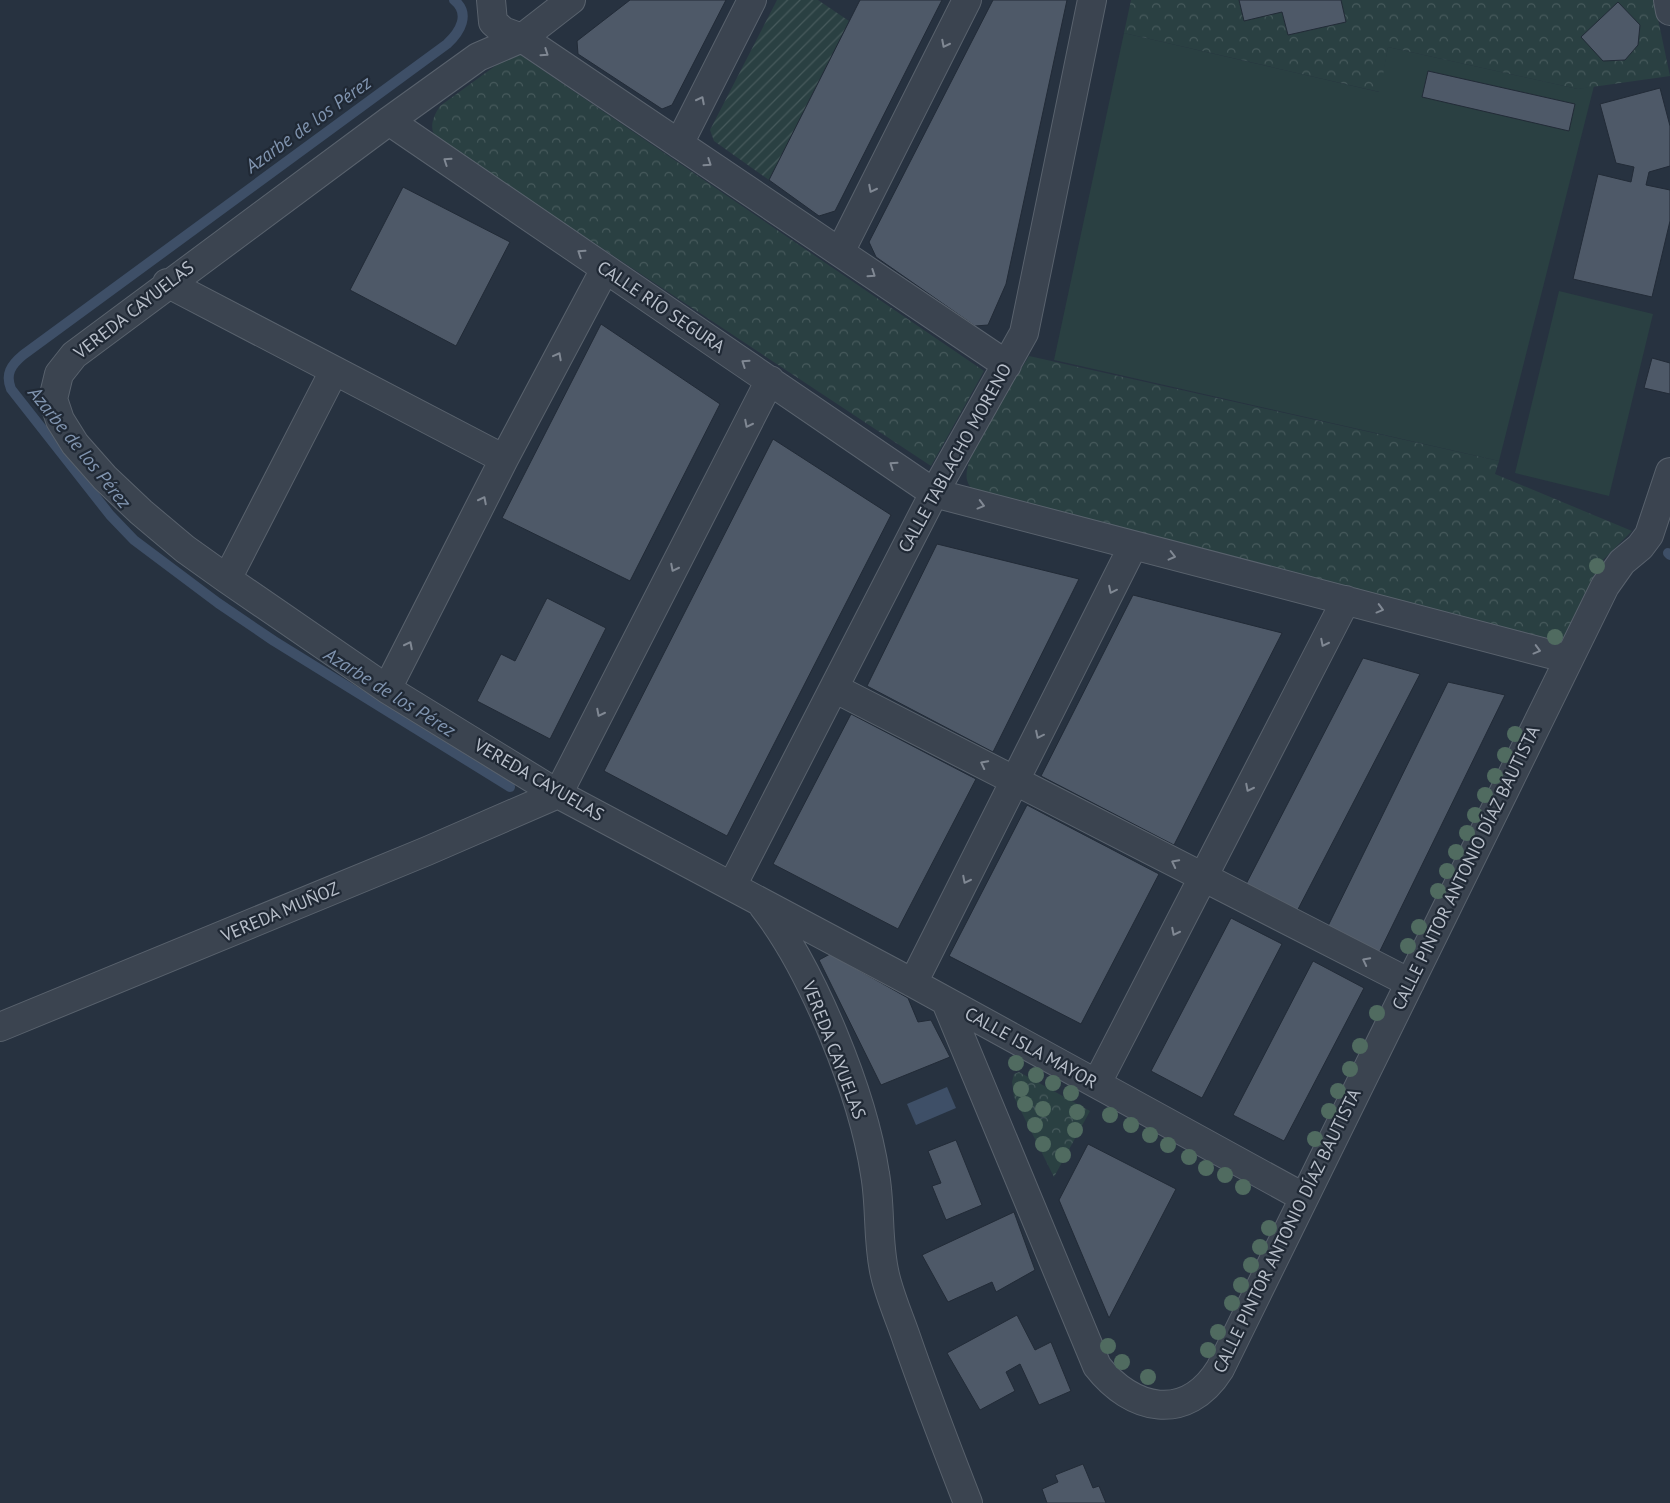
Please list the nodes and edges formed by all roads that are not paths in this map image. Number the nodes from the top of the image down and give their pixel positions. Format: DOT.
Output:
graph roads {
  1 [pos="491,0"];
  2 [pos="571,0"];
  3 [pos="752,0"];
  4 [pos="967,0"];
  5 [pos="1092,0"];
  6 [pos="1668,0"];
  7 [pos="1670,11"];
  8 [pos="522,38"];
  9 [pos="389,121"];
  10 [pos="679,144"];
  11 [pos="840,252"];
  12 [pos="605,269"];
  13 [pos="167,284"];
  14 [pos="1007,365"];
  15 [pos="334,371"];
  16 [pos="770,380"];
  17 [pos="504,459"];
  18 [pos="1670,472"];
  19 [pos="934,492"];
  20 [pos="1133,546"];
  21 [pos="227,579"];
  22 [pos="1346,600"];
  23 [pos="1570,659"];
  24 [pos="387,688"];
  25 [pos="834,688"];
  26 [pos="1016,781"];
  27 [pos="558,794"];
  28 [pos="1203,877"];
  29 [pos="732,886"];
  30 [pos="758,899"];
  31 [pos="913,983"];
  32 [pos="1410,983"];
  33 [pos="946,1002"];
  34 [pos="0,1027"];
  35 [pos="1097,1084"];
  36 [pos="1303,1197"];
  37 [pos="968,1503"];
  1 -- 8 [label="street"];
  2 -- 8 [label="street, VEREDA CAYUELAS"];
  10 -- 3 [label="street, one-way"];
  4 -- 11 [label="street, one-way"];
  5 -- 14 [label="street, CALLE TABLACHO MORENO"];
  6 -- 7 [label="street"];
  8 -- 9 [label="street, VEREDA CAYUELAS"];
  8 -- 10 [label="street, one-way"];
  12 -- 9 [label="street, CALLE RÍO SEGURA, one-way"];
  9 -- 13 [label="street, VEREDA CAYUELAS"];
  10 -- 11 [label="street, one-way"];
  11 -- 14 [label="street, one-way"];
  16 -- 12 [label="street, CALLE RÍO SEGURA, one-way"];
  17 -- 12 [label="street, one-way"];
  13 -- 15 [label="street"];
  13 -- 21 [label="street, VEREDA CAYUELAS"];
  14 -- 19 [label="street, CALLE TABLACHO MORENO"];
  15 -- 17 [label="street"];
  15 -- 21 [label="street"];
  19 -- 16 [label="street, CALLE RÍO SEGURA, one-way"];
  16 -- 27 [label="street, one-way"];
  24 -- 17 [label="street, one-way"];
  18 -- 23 [label="street, CALLE PINTOR ANTONIO DÍAZ BAUTISTA"];
  19 -- 20 [label="street, CALLE RÍO SEGURA, one-way"];
  19 -- 25 [label="street, CALLE TABLACHO MORENO"];
  20 -- 22 [label="street, CALLE RÍO SEGURA, one-way"];
  20 -- 26 [label="street, one-way"];
  21 -- 24 [label="street, VEREDA CAYUELAS"];
  22 -- 23 [label="street, CALLE RÍO SEGURA, one-way"];
  22 -- 28 [label="street, one-way"];
  23 -- 32 [label="street, CALLE PINTOR ANTONIO DÍAZ BAUTISTA"];
  24 -- 27 [label="street, VEREDA CAYUELAS"];
  26 -- 25 [label="street, one-way"];
  25 -- 29 [label="street, CALLE TABLACHO MORENO"];
  28 -- 26 [label="street, one-way"];
  26 -- 31 [label="street, one-way"];
  27 -- 29 [label="street, VEREDA CAYUELAS"];
  27 -- 34 [label="street, VEREDA MUÑOZ"];
  32 -- 28 [label="street, one-way"];
  28 -- 35 [label="street, one-way"];
  29 -- 30 [label="street, VEREDA CAYUELAS"];
  30 -- 31 [label="street, CALLE ISLA MAYOR"];
  30 -- 37 [label="street, VEREDA CAYUELAS"];
  31 -- 33 [label="street, CALLE ISLA MAYOR"];
  32 -- 36 [label="street, CALLE PINTOR ANTONIO DÍAZ BAUTISTA"];
  33 -- 35 [label="street, CALLE ISLA MAYOR"];
  33 -- 36 [label="street, CALLE PINTOR ANTONIO DÍAZ BAUTISTA"];
  35 -- 36 [label="street, CALLE ISLA MAYOR"];
}
